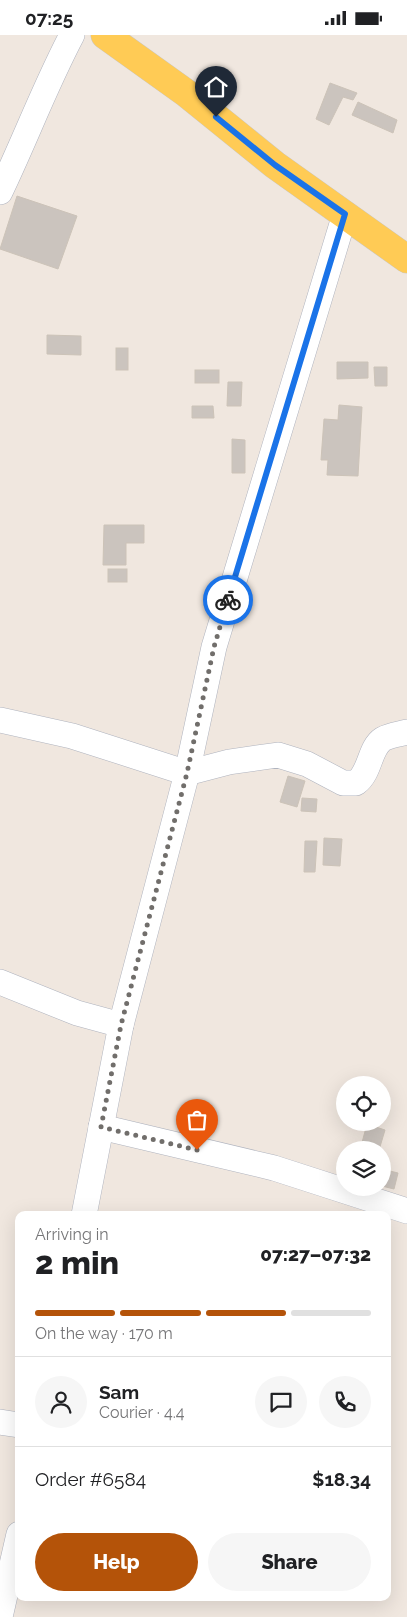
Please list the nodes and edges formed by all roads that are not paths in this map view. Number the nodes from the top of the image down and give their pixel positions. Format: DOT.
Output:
graph roads {
  1 [pos="72,35"];
  2 [pos="105,35"];
  3 [pos="0,192"];
  4 [pos="345,214"];
  5 [pos="407,259"];
  6 [pos="0,720"];
  7 [pos="407,732"];
  8 [pos="187,773"];
  9 [pos="0,982"];
  10 [pos="121,1025"];
  11 [pos="101,1127"];
  12 [pos="85,1211"];
  13 [pos="407,1211"];
  14 [pos="0,1422"];
  15 [pos="15,1424"];
  16 [pos="15,1551"];
  17 [pos="0,1617"];
  1 -- 3 [label="street"];
  2 -- 4 [label="main road"];
  4 -- 5 [label="main road"];
  4 -- 8 [label="street"];
  6 -- 8 [label="street"];
  7 -- 8 [label="street"];
  8 -- 10 [label="street"];
  9 -- 10 [label="street"];
  10 -- 11 [label="street"];
  11 -- 12 [label="street"];
  11 -- 13 [label="street"];
  14 -- 15 [label="street"];
  16 -- 17 [label="street"];
}
